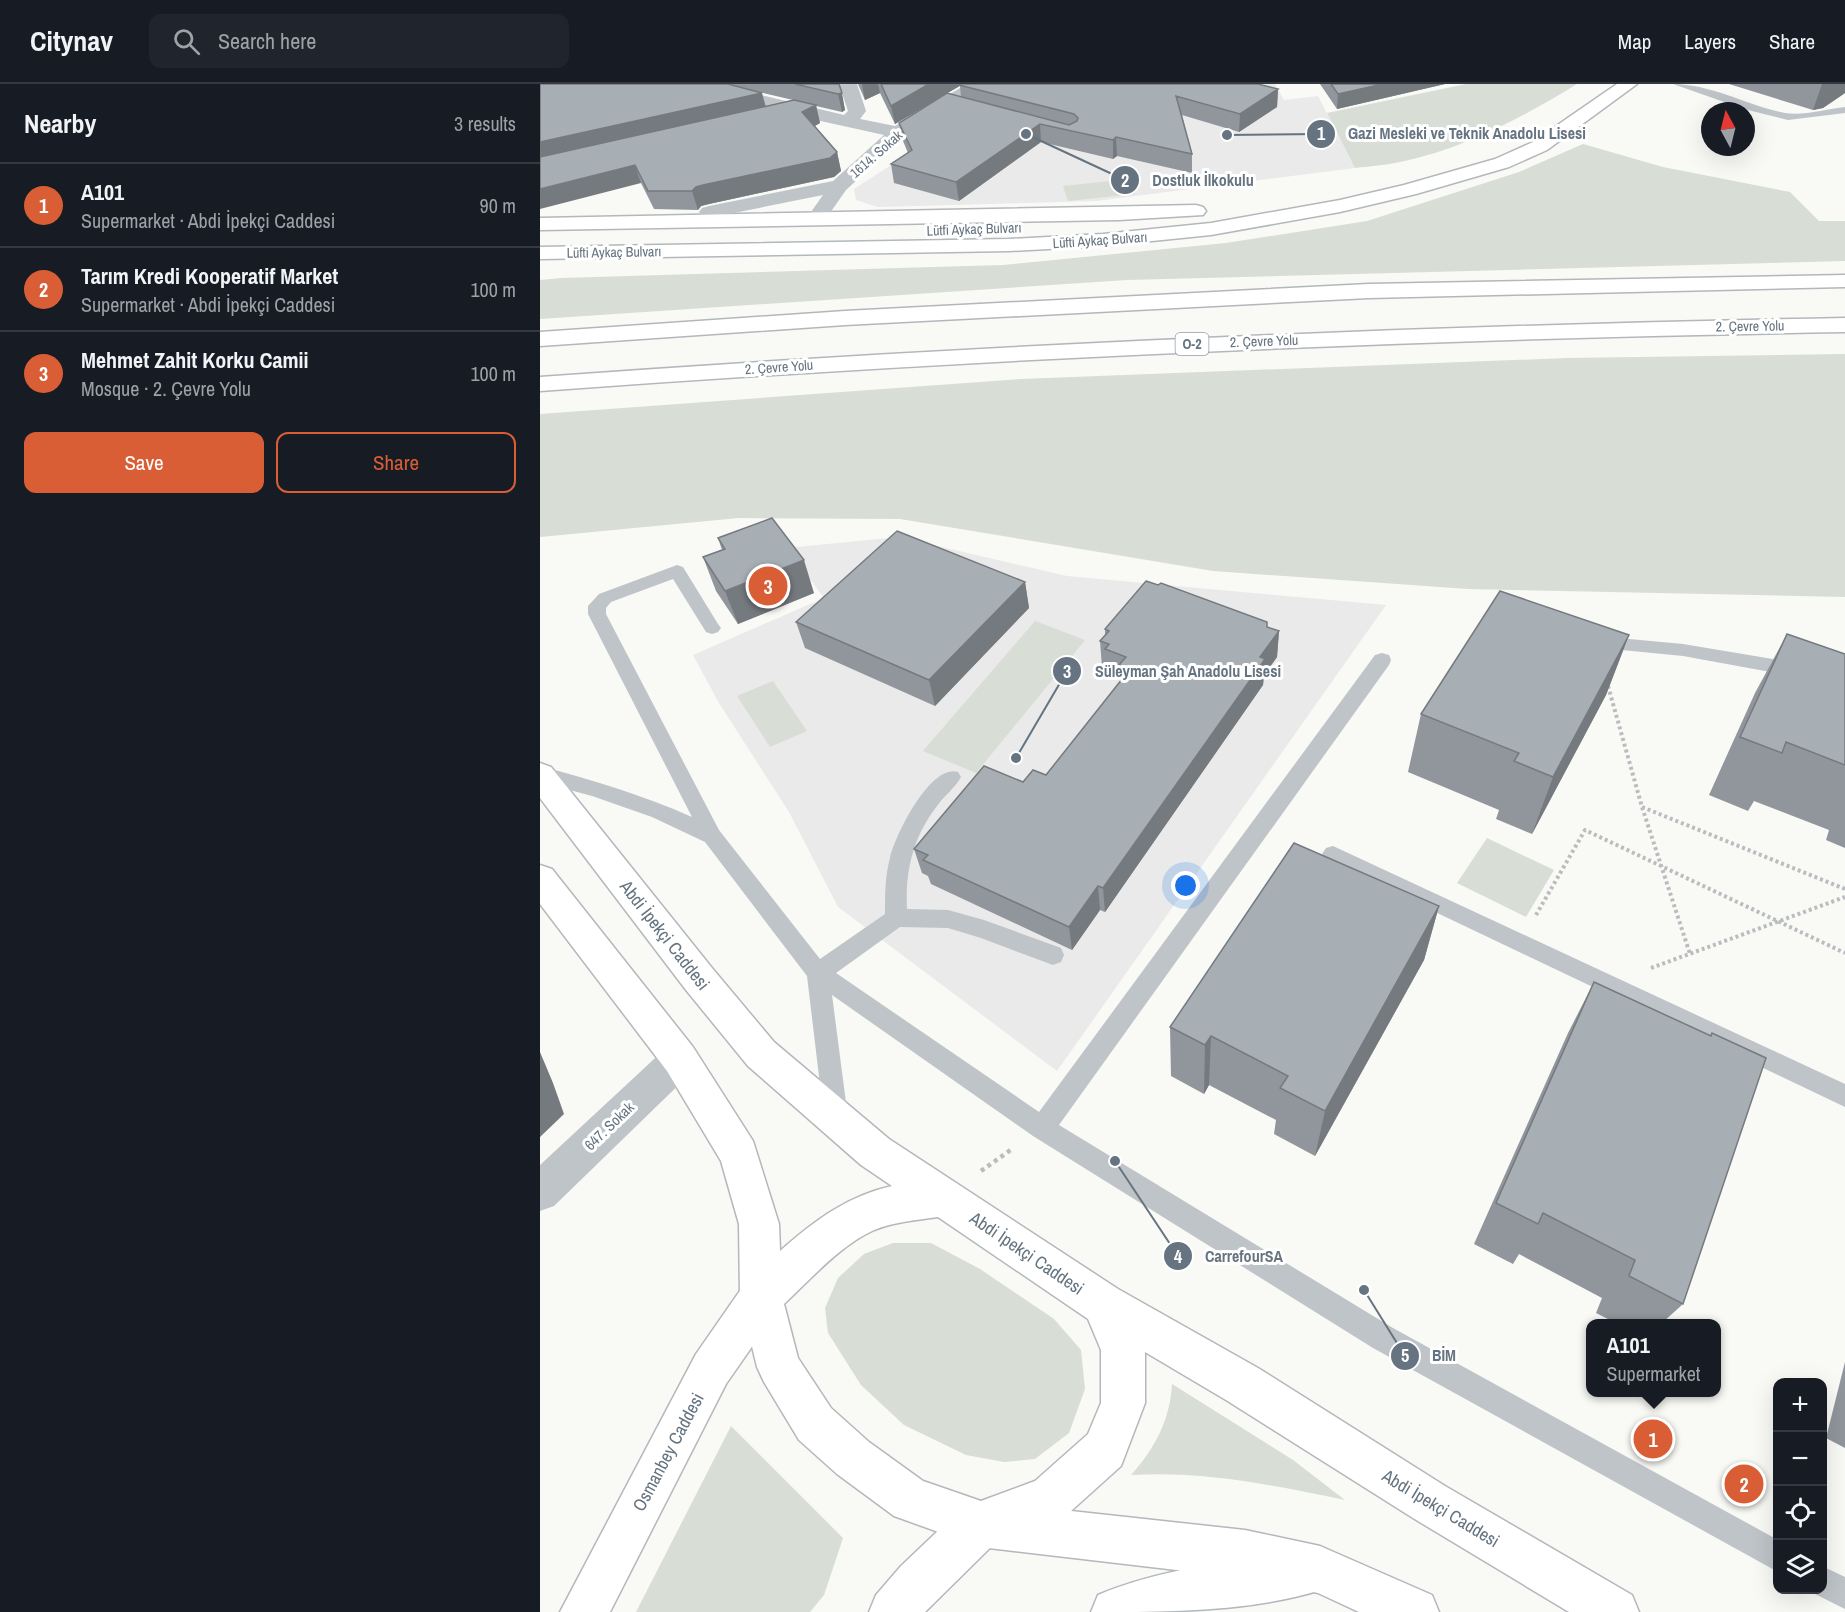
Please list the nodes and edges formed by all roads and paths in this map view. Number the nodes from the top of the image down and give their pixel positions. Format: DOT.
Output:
graph roads {
  1 [pos="696,84"];
  2 [pos="848,84"];
  3 [pos="979,84"];
  4 [pos="1598,84"];
  5 [pos="1628,84"];
  6 [pos="1678,84"];
  7 [pos="945,104"];
  8 [pos="965,109"];
  9 [pos="1845,110"];
  10 [pos="798,111"];
  11 [pos="1552,114"];
  12 [pos="765,118"];
  13 [pos="848,122"];
  14 [pos="898,132"];
  15 [pos="1518,135"];
  16 [pos="839,186"];
  17 [pos="1219,209"];
  18 [pos="709,212"];
  19 [pos="816,219"];
  20 [pos="540,224"];
  21 [pos="1166,235"];
  22 [pos="540,238"];
  23 [pos="540,253"];
  24 [pos="540,269"];
  25 [pos="1845,281"];
  26 [pos="1845,325"];
  27 [pos="540,339"];
  28 [pos="540,384"];
  29 [pos="712,628"];
  30 [pos="1589,641"];
  31 [pos="1382,660"];
  32 [pos="1845,690"];
  33 [pos="540,775"];
  34 [pos="951,777"];
  35 [pos="1642,807"];
  36 [pos="712,836"];
  37 [pos="1334,854"];
  38 [pos="1660,866"];
  39 [pos="540,879"];
  40 [pos="1845,889"];
  41 [pos="1845,897"];
  42 [pos="896,918"];
  43 [pos="1778,922"];
  44 [pos="1520,942"];
  45 [pos="1845,953"];
  46 [pos="1690,954"];
  47 [pos="1053,955"];
  48 [pos="818,973"];
  49 [pos="1609,984"];
  50 [pos="680,1059"];
  51 [pos="1845,1096"];
  52 [pos="836,1118"];
  53 [pos="1042,1128"];
  54 [pos="540,1192"];
  55 [pos="944,1197"];
  56 [pos="761,1297"];
  57 [pos="1103,1304"];
  58 [pos="980,1524"];
  59 [pos="1773,1554"];
  60 [pos="1320,1570"];
  61 [pos="1827,1584"];
  62 [pos="1845,1594"];
  63 [pos="584,1612"];
  64 [pos="893,1612"];
  65 [pos="1115,1612"];
  66 [pos="1415,1612"];
  67 [pos="1615,1612"];
  1 -- 10 [label="street"];
  2 -- 13 [label="street"];
  3 -- 7 [label="street, 1614. Sokak"];
  4 -- 11 [label="main road"];
  5 -- 21 [label="main road, Lüfti Aykaç Bulvarı"];
  6 -- 9 [label="lane"];
  7 -- 8 [label="lane"];
  7 -- 14 [label="street, 1614. Sokak"];
  10 -- 12 [label="street"];
  10 -- 13 [label="street"];
  13 -- 14 [label="street"];
  14 -- 16 [label="street, 1614. Sokak"];
  15 -- 17 [label="main road, Lütfi Aykaç Bulvarı"];
  16 -- 18 [label="street"];
  16 -- 19 [label="street, 1614. Sokak"];
  17 -- 19 [label="main road"];
  17 -- 22 [label="main road, Lütfi Aykaç Bulvarı"];
  19 -- 20 [label="main road"];
  21 -- 23 [label="main road, Lüfti Aykaç Bulvarı"];
  21 -- 24 [label="main road"];
  25 -- 27 [label="main road"];
  26 -- 28 [label="main road, 2. Çevre Yolu / O-2"];
  29 -- 36 [label="lane"];
  30 -- 32 [label="lane"];
  30 -- 35 [label="path"];
  31 -- 53 [label="lane"];
  33 -- 36 [label="lane"];
  33 -- 52 [label="main road, Abdi İpekçi Caddesi"];
  34 -- 42 [label="lane"];
  35 -- 38 [label="path"];
  35 -- 40 [label="path"];
  36 -- 48 [label="lane"];
  37 -- 44 [label="lane"];
  38 -- 43 [label="path"];
  38 -- 44 [label="path"];
  38 -- 46 [label="path"];
  39 -- 50 [label="main road"];
  41 -- 43 [label="path"];
  42 -- 47 [label="lane"];
  42 -- 48 [label="lane"];
  43 -- 45 [label="path"];
  43 -- 46 [label="path"];
  44 -- 49 [label="lane"];
  46 -- 49 [label="path"];
  48 -- 52 [label="lane"];
  48 -- 53 [label="lane"];
  49 -- 51 [label="lane"];
  50 -- 54 [label="street, 647. Sokak"];
  50 -- 56 [label="main road"];
  52 -- 55 [label="main road, Abdi İpekçi Caddesi"];
  53 -- 55 [label="path"];
  53 -- 59 [label="lane"];
  55 -- 56 [label="main road, Osmanbey Caddesi"];
  55 -- 57 [label="main road, Abdi İpekçi Caddesi"];
  56 -- 58 [label="main road"];
  56 -- 63 [label="main road, Osmanbey Caddesi"];
  57 -- 58 [label="main road"];
  57 -- 67 [label="main road, Abdi İpekçi Caddesi"];
  58 -- 60 [label="main road"];
  58 -- 64 [label="main road"];
  60 -- 65 [label="main road"];
  60 -- 66 [label="main road"];
  61 -- 62 [label="lane"];
}
